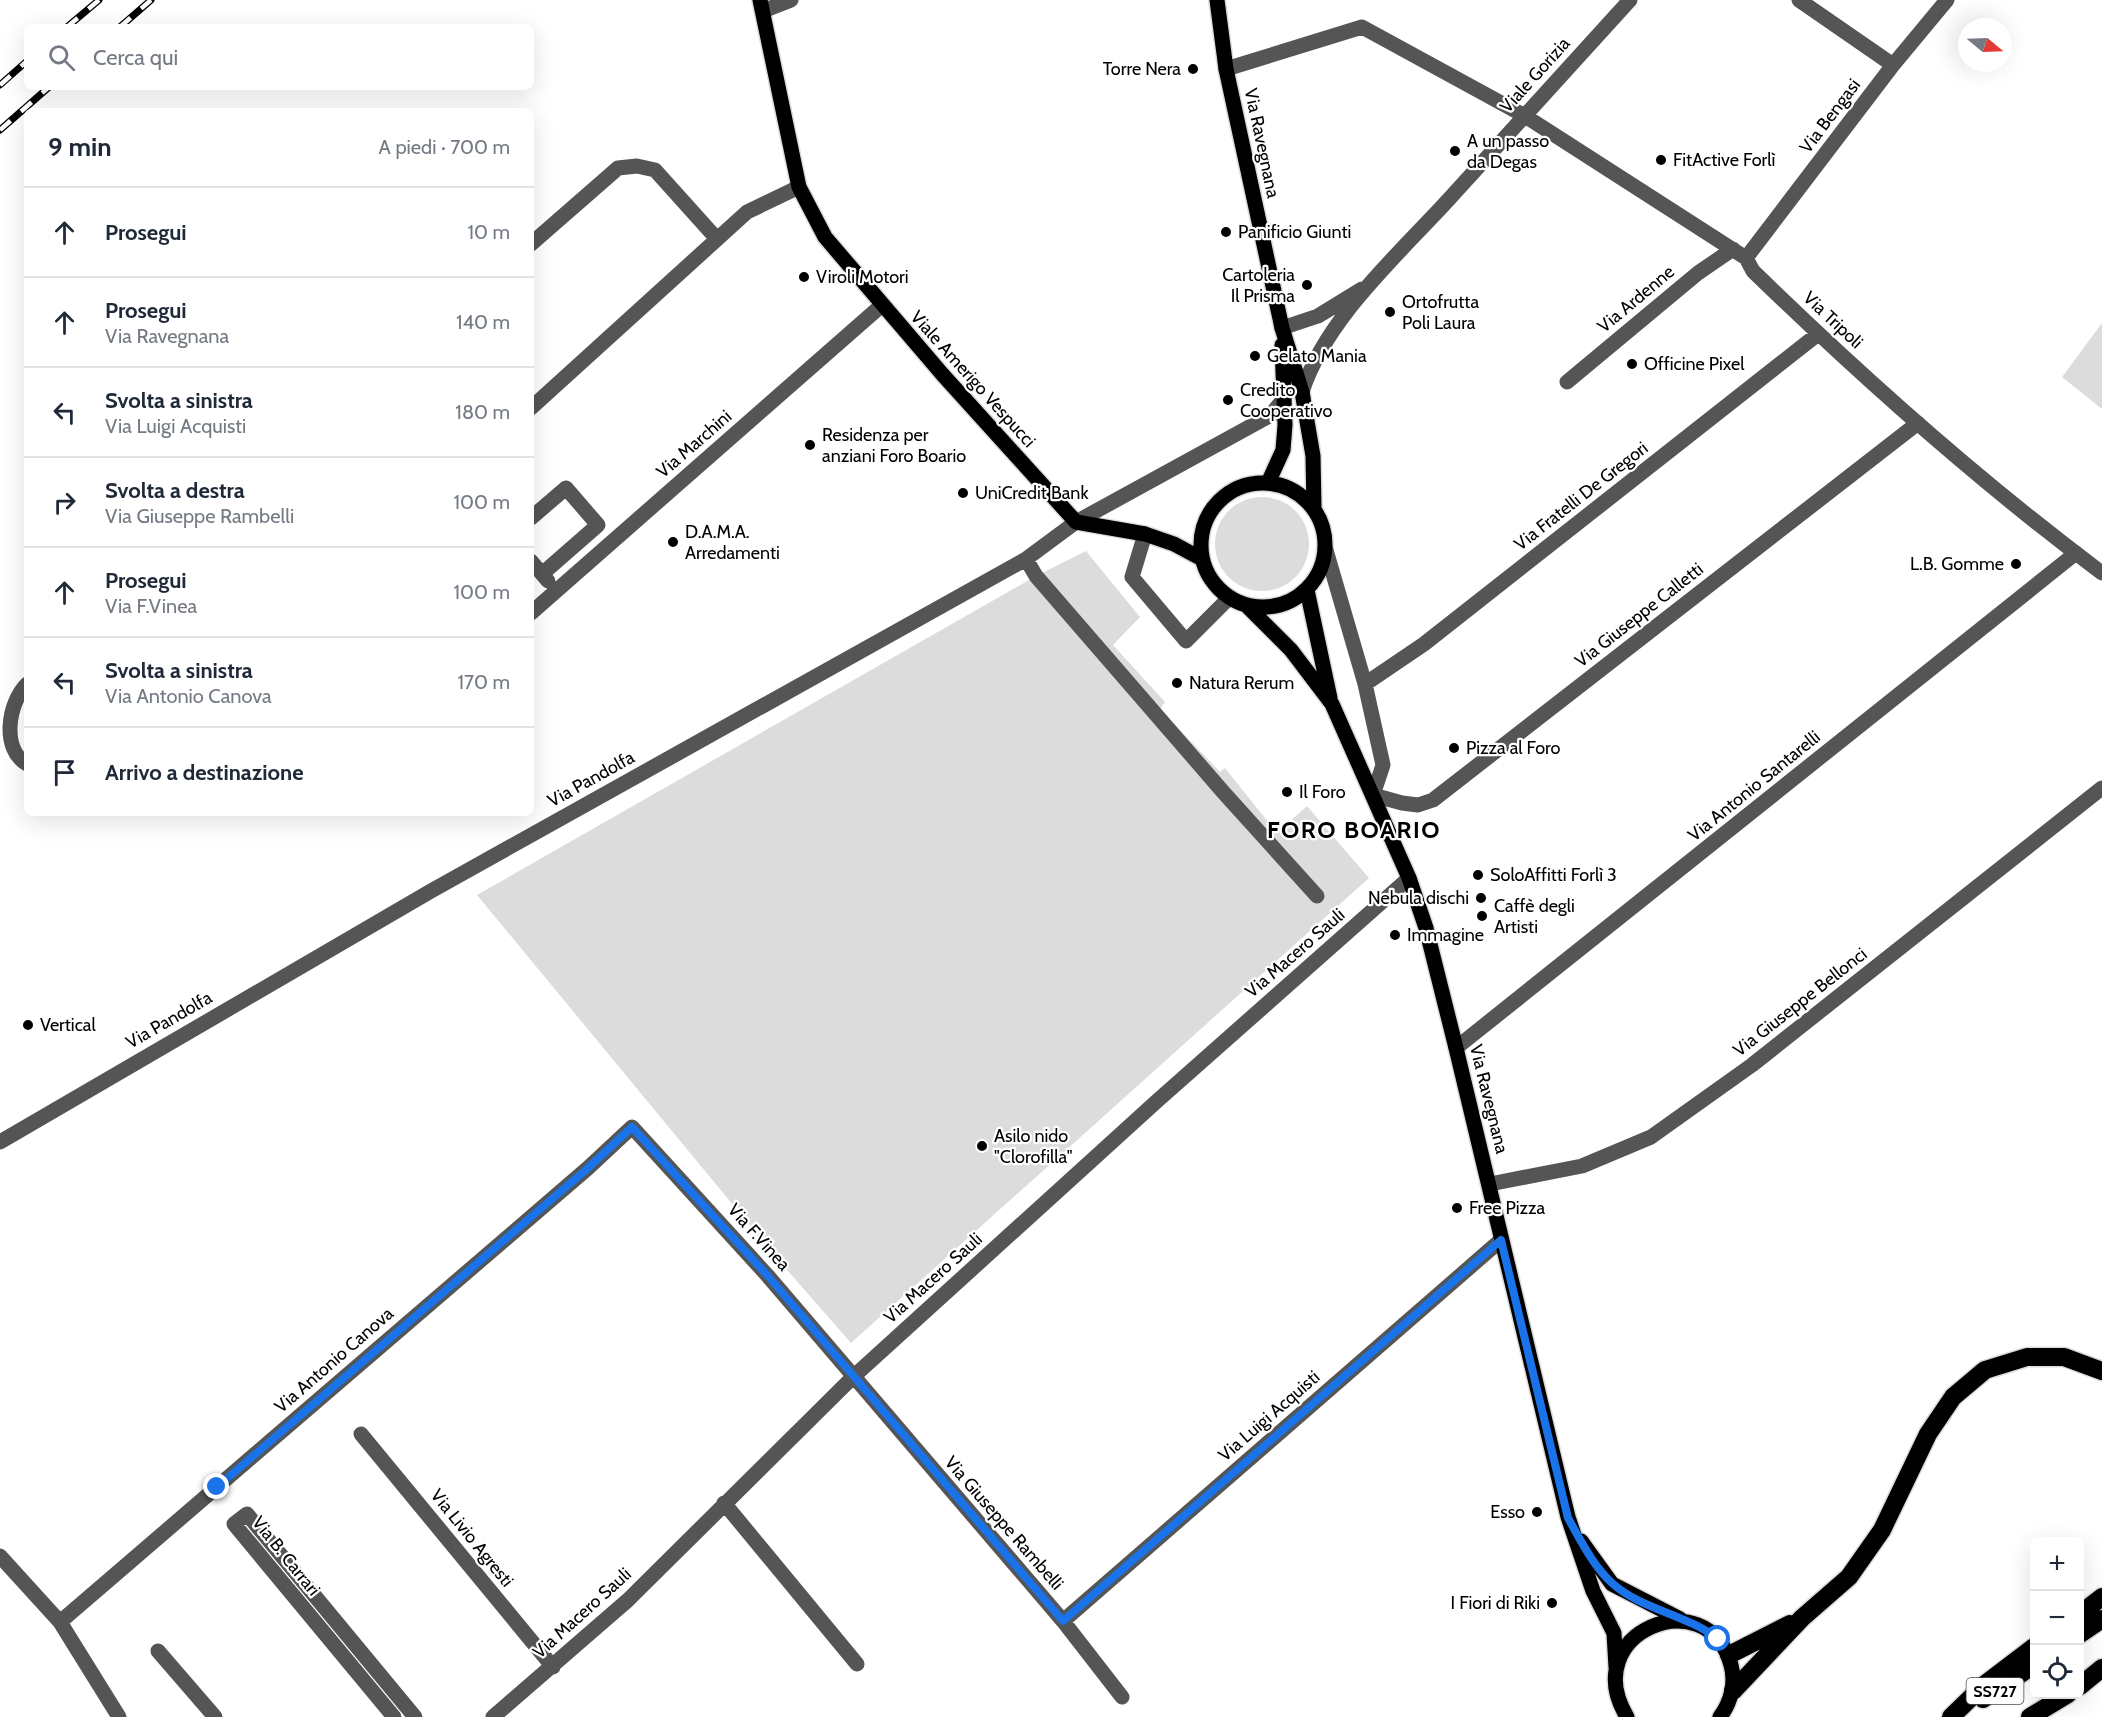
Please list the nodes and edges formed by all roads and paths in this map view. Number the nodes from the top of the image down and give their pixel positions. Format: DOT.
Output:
graph roads {
  1 [pos="792,0"];
  2 [pos="1217,0"];
  3 [pos="1630,0"];
  4 [pos="1799,0"];
  5 [pos="1947,0"];
  6 [pos="761,5"];
  7 [pos="1893,65"];
  8 [pos="1226,69"];
  9 [pos="1526,116"];
  10 [pos="799,187"];
  11 [pos="717,239"];
  12 [pos="534,241"];
  13 [pos="1739,254"];
  14 [pos="1372,283"];
  15 [pos="882,305"];
  16 [pos="1282,328"];
  17 [pos="1818,334"];
  18 [pos="1567,382"];
  19 [pos="1302,392"];
  20 [pos="1284,398"];
  21 [pos="534,405"];
  22 [pos="1918,423"];
  23 [pos="1268,483"];
  24 [pos="1314,508"];
  25 [pos="534,515"];
  26 [pos="1076,522"];
  27 [pos="1145,534"];
  28 [pos="1326,550"];
  29 [pos="2076,554"];
  30 [pos="1026,559"];
  31 [pos="1202,559"];
  32 [pos="534,565"];
  33 [pos="2102,573"];
  34 [pos="542,574"];
  35 [pos="556,590"];
  36 [pos="1307,590"];
  37 [pos="1229,598"];
  38 [pos="1246,605"];
  39 [pos="534,610"];
  40 [pos="1365,684"];
  41 [pos="24,690"];
  42 [pos="1332,704"];
  43 [pos="24,762"];
  44 [pos="2102,788"];
  45 [pos="1373,795"];
  46 [pos="1409,878"];
  47 [pos="1317,896"];
  48 [pos="1456,1048"];
  49 [pos="632,1127"];
  50 [pos="0,1142"];
  51 [pos="1490,1185"];
  52 [pos="1501,1240"];
  53 [pos="2102,1371"];
  54 [pos="853,1377"];
  55 [pos="361,1434"];
  56 [pos="724,1503"];
  57 [pos="1568,1518"];
  58 [pos="0,1556"];
  59 [pos="2102,1598"];
  60 [pos="2084,1611"];
  61 [pos="1802,1618"];
  62 [pos="2102,1619"];
  63 [pos="1063,1621"];
  64 [pos="1686,1621"];
  65 [pos="60,1622"];
  66 [pos="2084,1631"];
  67 [pos="2030,1650"];
  68 [pos="158,1651"];
  69 [pos="1729,1655"];
  70 [pos="857,1664"];
  71 [pos="553,1666"];
  72 [pos="1616,1667"];
  73 [pos="2030,1668"];
  74 [pos="2102,1668"];
  75 [pos="2084,1682"];
  76 [pos="1733,1691"];
  77 [pos="1122,1697"];
  78 [pos="2062,1699"];
  79 [pos="2065,1699"];
  80 [pos="213,1716"];
  81 [pos="119,1717"];
  82 [pos="394,1717"];
  83 [pos="415,1717"];
  84 [pos="493,1717"];
  85 [pos="1628,1717"];
  86 [pos="1720,1717"];
  87 [pos="1951,1717"];
  88 [pos="1956,1717"];
  89 [pos="2030,1717"];
  90 [pos="2048,1717"];
  1 -- 6 [label="street"];
  2 -- 8 [label="main road, Via Ravegnana"];
  3 -- 9 [label="street, Viale Gorizia"];
  4 -- 7 [label="street"];
  5 -- 7 [label="street, Via Bengasi"];
  6 -- 10 [label="main road, Viale Amerigo Vespucci"];
  7 -- 13 [label="street, Via Bengasi"];
  8 -- 9 [label="street, Via Tripoli"];
  8 -- 16 [label="main road, Via Ravegnana"];
  9 -- 13 [label="street, Via Tripoli"];
  9 -- 14 [label="street, Viale Gorizia"];
  10 -- 11 [label="street"];
  10 -- 15 [label="main road, Viale Amerigo Vespucci"];
  11 -- 12 [label="street"];
  11 -- 21 [label="street"];
  13 -- 17 [label="street, Via Tripoli"];
  13 -- 18 [label="street, Via Ardenne"];
  14 -- 16 [label="street, Viale Gorizia"];
  14 -- 19 [label="street, Viale Gorizia"];
  15 -- 26 [label="main road, Viale Amerigo Vespucci"];
  15 -- 35 [label="street, Via Marchini"];
  16 -- 19 [label="main road, Via Ravegnana"];
  16 -- 20 [label="main road, Via Ravegnana"];
  17 -- 22 [label="street, Via Tripoli"];
  17 -- 40 [label="street, Via Fratelli De Gregori"];
  19 -- 24 [label="main road, Via Ravegnana"];
  20 -- 23 [label="main road, Via Ravegnana"];
  20 -- 26 [label="street, Via Pandolfa"];
  22 -- 29 [label="street, Via Tripoli"];
  22 -- 45 [label="street, Via Giuseppe Calletti"];
  23 -- 24 [label="main road"];
  23 -- 31 [label="main road"];
  24 -- 28 [label="main road"];
  25 -- 34 [label="street"];
  26 -- 27 [label="main road"];
  26 -- 30 [label="street, Via Pandolfa"];
  27 -- 31 [label="main road"];
  27 -- 37 [label="street"];
  28 -- 36 [label="main road"];
  28 -- 40 [label="street"];
  29 -- 33 [label="street, Via Tripoli"];
  29 -- 48 [label="street, Via Antonio Santarelli"];
  30 -- 47 [label="street"];
  30 -- 50 [label="street, Via Pandolfa"];
  31 -- 37 [label="main road"];
  32 -- 34 [label="street"];
  34 -- 35 [label="street"];
  35 -- 39 [label="street, Via Marchini"];
  36 -- 38 [label="main road"];
  36 -- 42 [label="main road, Via Ravegnana"];
  37 -- 38 [label="main road"];
  38 -- 42 [label="main road, Via Ravegnana"];
  40 -- 45 [label="street"];
  41 -- 43 [label="street"];
  42 -- 45 [label="main road, Via Ravegnana"];
  44 -- 51 [label="street, Via Giuseppe Bellonci"];
  45 -- 46 [label="main road, Via Ravegnana"];
  46 -- 48 [label="main road, Via Ravegnana"];
  46 -- 54 [label="street, Via Macero Sauli"];
  48 -- 51 [label="main road, Via Ravegnana"];
  49 -- 54 [label="street, Via F.Vinea"];
  49 -- 65 [label="street, Via Antonio Canova"];
  51 -- 52 [label="main road, Via Ravegnana"];
  52 -- 57 [label="main road, Via Ravegnana"];
  52 -- 63 [label="street, Via Luigi Acquisti"];
  53 -- 61 [label="highway"];
  54 -- 56 [label="street, Via Macero Sauli"];
  54 -- 63 [label="street, Via Giuseppe Rambelli"];
  55 -- 71 [label="street, Via Livio Agresti"];
  56 -- 70 [label="street"];
  56 -- 71 [label="street, Via Macero Sauli"];
  57 -- 64 [label="main road, Via Ravegnana"];
  57 -- 72 [label="main road, Via Ravegnana"];
  58 -- 65 [label="street"];
  59 -- 60 [label="highway"];
  61 -- 69 [label="highway"];
  61 -- 76 [label="highway"];
  62 -- 66 [label="highway"];
  63 -- 77 [label="street, Via Giuseppe Rambelli"];
  64 -- 69 [label="main road, Via Ravegnana"];
  64 -- 72 [label="main road"];
  65 -- 81 [label="street"];
  67 -- 87 [label="highway"];
  68 -- 80 [label="street"];
  69 -- 76 [label="main road"];
  71 -- 84 [label="street, Via Macero Sauli"];
  72 -- 85 [label="main road, Via Ravegnana"];
  73 -- 88 [label="highway, SS727"];
  74 -- 75 [label="highway"];
  76 -- 86 [label="main road"];
  78 -- 89 [label="highway, SS727"];
  79 -- 90 [label="highway"];
  82 -- 83 [label="street, Via B. Carrari"];
}
